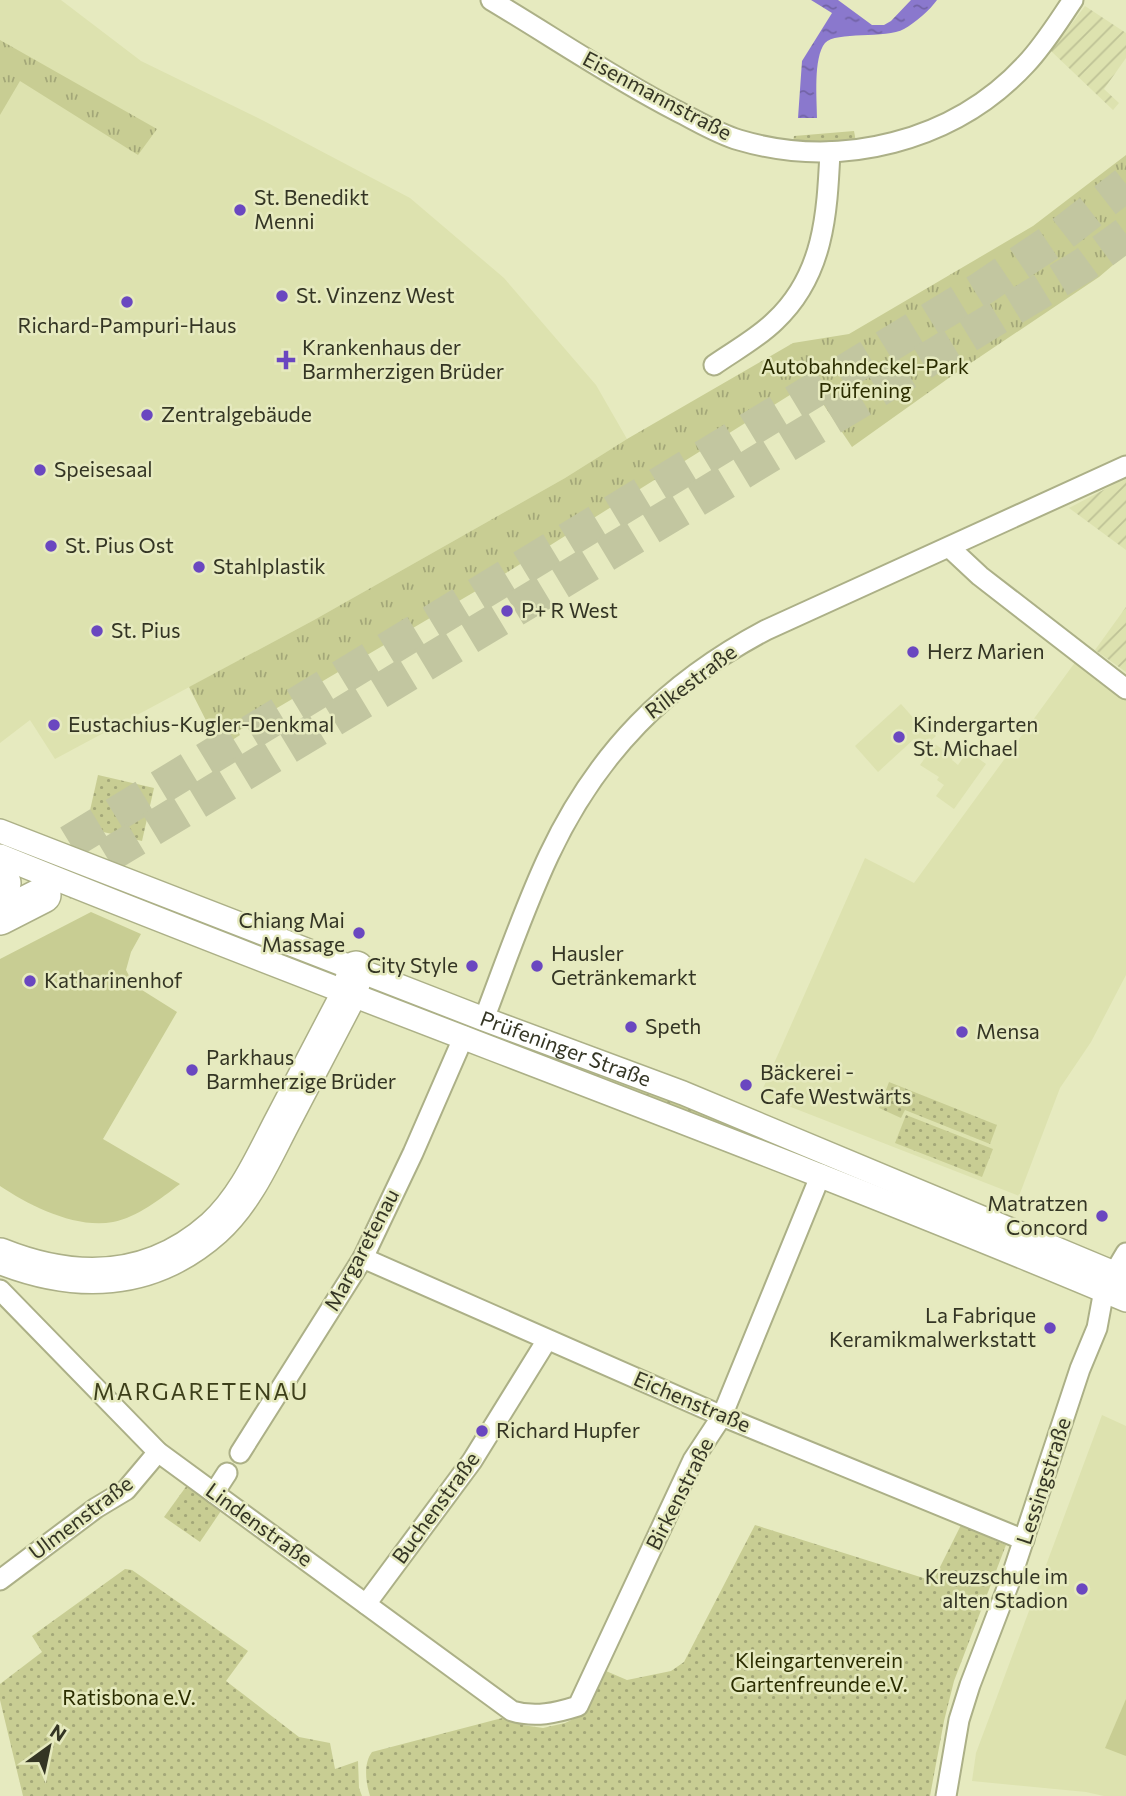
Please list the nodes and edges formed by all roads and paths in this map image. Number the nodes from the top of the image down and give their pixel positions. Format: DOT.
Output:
graph roads {
  1 [pos="491,0"];
  2 [pos="1073,0"];
  3 [pos="830,152"];
  4 [pos="715,365"];
  5 [pos="1126,466"];
  6 [pos="950,548"];
  7 [pos="1126,689"];
  8 [pos="0,831"];
  9 [pos="1,874"];
  10 [pos="43,894"];
  11 [pos="0,917"];
  12 [pos="345,978"];
  13 [pos="484,1019"];
  14 [pos="464,1036"];
  15 [pos="821,1174"];
  16 [pos="0,1237"];
  17 [pos="0,1256"];
  18 [pos="363,1258"];
  19 [pos="1117,1273"];
  20 [pos="0,1290"];
  21 [pos="1126,1299"];
  22 [pos="1097,1328"];
  23 [pos="547,1340"];
  24 [pos="722,1416"];
  25 [pos="158,1452"];
  26 [pos="240,1453"];
  27 [pos="227,1473"];
  28 [pos="215,1493"];
  29 [pos="1024,1540"];
  30 [pos="0,1580"];
  31 [pos="366,1604"];
  32 [pos="548,1714"];
  33 [pos="946,1796"];
  1 -- 3 [label="street, Eisenmannstraße"];
  2 -- 3 [label="street, Eisenmannstraße"];
  3 -- 4 [label="street"];
  5 -- 6 [label="street, Rilkestraße"];
  6 -- 7 [label="street"];
  6 -- 13 [label="street, Rilkestraße"];
  8 -- 12 [label="street, Prüfeninger Straße"];
  9 -- 12 [label="street, Prüfeninger Straße"];
  10 -- 11 [label="highway"];
  12 -- 13 [label="street, Prüfeninger Straße"];
  12 -- 14 [label="street, Prüfeninger Straße"];
  12 -- 16 [label="highway"];
  12 -- 17 [label="highway"];
  13 -- 19 [label="street, Prüfeninger Straße"];
  14 -- 15 [label="street, Prüfeninger Straße"];
  14 -- 18 [label="street, Margaretenau"];
  15 -- 19 [label="street, Prüfeninger Straße"];
  15 -- 24 [label="street, Birkenstraße"];
  18 -- 23 [label="street, Eichenstraße"];
  18 -- 26 [label="street, Margaretenau"];
  19 -- 21 [label="street, Prüfeninger Straße"];
  19 -- 22 [label="street, Lessingstraße"];
  20 -- 25 [label="street, Lindenstraße"];
  21 -- 22 [label="street, Lessingstraße"];
  22 -- 29 [label="street, Lessingstraße"];
  23 -- 24 [label="street, Eichenstraße"];
  23 -- 31 [label="street, Buchenstraße"];
  24 -- 29 [label="street, Eichenstraße"];
  24 -- 32 [label="street, Birkenstraße"];
  25 -- 28 [label="street, Lindenstraße"];
  25 -- 30 [label="street, Ulmenstraße"];
  27 -- 28 [label="street"];
  28 -- 31 [label="street, Lindenstraße"];
  29 -- 33 [label="street, Lessingstraße"];
  31 -- 32 [label="street, Lindenstraße"];
}
